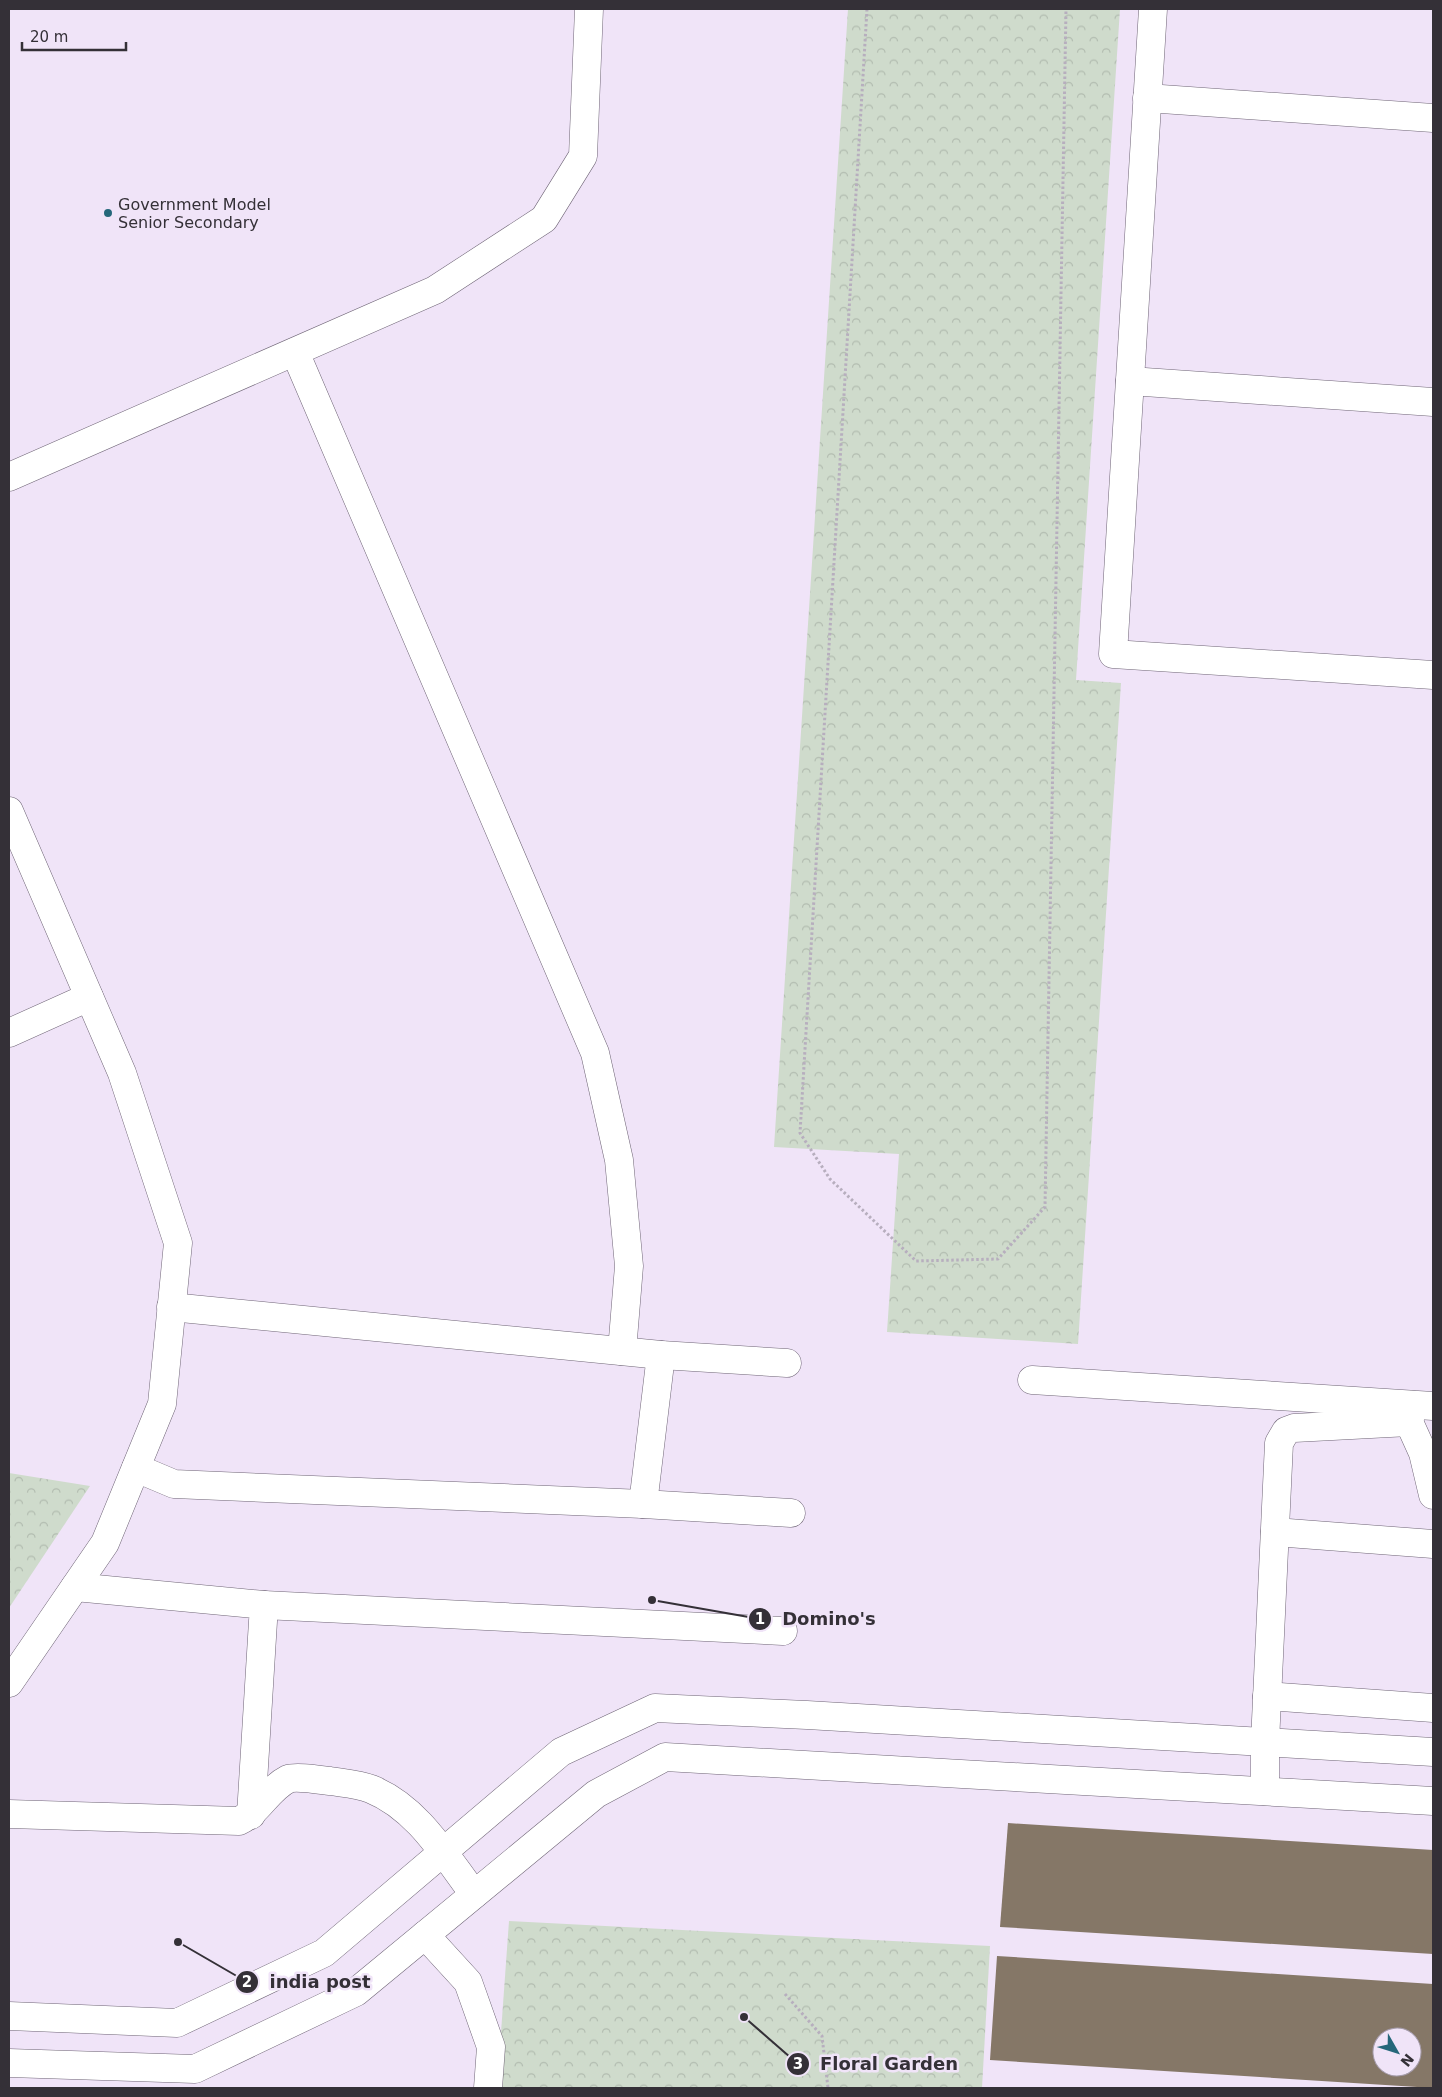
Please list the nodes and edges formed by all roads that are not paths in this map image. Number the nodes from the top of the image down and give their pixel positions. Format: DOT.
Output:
graph roads {
  1 [pos="589,9"];
  2 [pos="1153,9"];
  3 [pos="1147,98"];
  4 [pos="1433,118"];
  5 [pos="295,352"];
  6 [pos="1130,381"];
  7 [pos="1433,402"];
  8 [pos="9,477"];
  9 [pos="1433,675"];
  10 [pos="9,811"];
  11 [pos="89,997"];
  12 [pos="9,1033"];
  13 [pos="171,1307"];
  14 [pos="622,1351"];
  15 [pos="661,1355"];
  16 [pos="787,1363"];
  17 [pos="1032,1380"];
  18 [pos="1418,1411"];
  19 [pos="136,1468"];
  20 [pos="1433,1495"];
  21 [pos="643,1504"];
  22 [pos="791,1513"];
  23 [pos="1275,1532"];
  24 [pos="1433,1544"];
  25 [pos="75,1587"];
  26 [pos="264,1605"];
  27 [pos="783,1631"];
  28 [pos="9,1683"];
  29 [pos="1267,1696"];
  30 [pos="1433,1708"];
  31 [pos="1433,1720"];
  32 [pos="1265,1742"];
  33 [pos="1432,1752"];
  34 [pos="1265,1791"];
  35 [pos="1433,1801"];
  36 [pos="9,1814"];
  37 [pos="251,1815"];
  38 [pos="442,1852"];
  39 [pos="474,1894"];
  40 [pos="425,1935"];
  41 [pos="9,2016"];
  42 [pos="9,2063"];
  43 [pos="488,2088"];
  1 -- 5 [label="street"];
  2 -- 3 [label="street"];
  3 -- 4 [label="street"];
  3 -- 6 [label="street"];
  5 -- 8 [label="street"];
  5 -- 14 [label="street"];
  6 -- 7 [label="street"];
  6 -- 9 [label="street"];
  10 -- 11 [label="street"];
  11 -- 12 [label="street"];
  11 -- 13 [label="street"];
  13 -- 14 [label="street"];
  13 -- 19 [label="street"];
  14 -- 15 [label="street"];
  15 -- 16 [label="street"];
  15 -- 21 [label="street"];
  17 -- 18 [label="street"];
  18 -- 20 [label="street"];
  18 -- 23 [label="street"];
  19 -- 21 [label="street"];
  19 -- 25 [label="street"];
  21 -- 22 [label="street"];
  23 -- 24 [label="street"];
  23 -- 29 [label="street"];
  25 -- 26 [label="street"];
  25 -- 28 [label="street"];
  26 -- 27 [label="street"];
  26 -- 37 [label="street"];
  29 -- 30 [label="street"];
  29 -- 32 [label="street"];
  31 -- 33 [label="street"];
  32 -- 33 [label="street"];
  32 -- 34 [label="street"];
  32 -- 38 [label="street"];
  34 -- 35 [label="street"];
  34 -- 39 [label="street"];
  36 -- 37 [label="street"];
  37 -- 38 [label="street"];
  38 -- 39 [label="street"];
  38 -- 41 [label="street"];
  39 -- 40 [label="street"];
  40 -- 42 [label="street"];
  40 -- 43 [label="street"];
}
